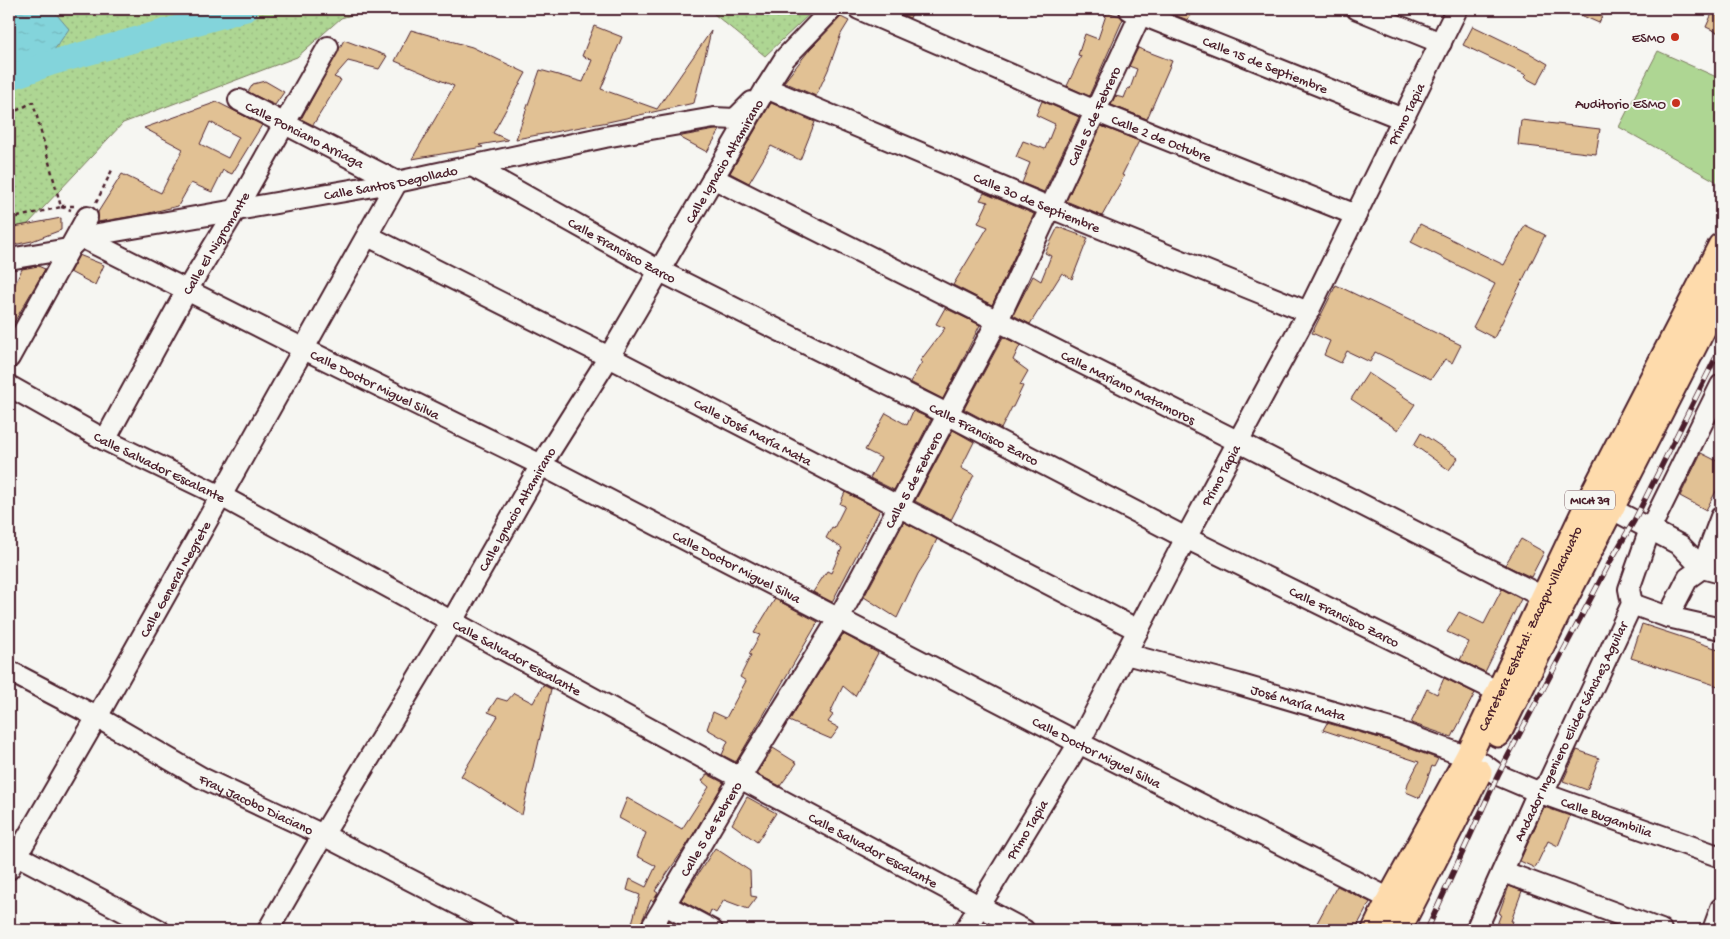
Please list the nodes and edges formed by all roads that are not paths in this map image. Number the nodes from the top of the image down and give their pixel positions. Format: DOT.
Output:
graph roads {
  1 [pos="832,9"];
  2 [pos="858,9"];
  3 [pos="1357,9"];
  4 [pos="1457,9"];
  5 [pos="1137,10"];
  6 [pos="1441,43"];
  7 [pos="328,47"];
  8 [pos="766,88"];
  9 [pos="239,100"];
  10 [pos="1095,111"];
  11 [pos="1403,120"];
  12 [pos="285,123"];
  13 [pos="736,128"];
  14 [pos="472,166"];
  15 [pos="713,178"];
  16 [pos="397,182"];
  17 [pos="1050,208"];
  18 [pos="236,209"];
  19 [pos="1356,215"];
  20 [pos="87,217"];
  21 [pos="368,236"];
  22 [pos="74,243"];
  23 [pos="1721,246"];
  24 [pos="9,259"];
  25 [pos="658,270"];
  26 [pos="187,290"];
  27 [pos="1721,293"];
  28 [pos="1308,312"];
  29 [pos="998,320"];
  30 [pos="304,350"];
  31 [pos="608,357"];
  32 [pos="9,358"];
  33 [pos="1721,385"];
  34 [pos="9,386"];
  35 [pos="947,414"];
  36 [pos="105,440"];
  37 [pos="1239,442"];
  38 [pos="541,465"];
  39 [pos="221,496"];
  40 [pos="898,507"];
  41 [pos="1610,508"];
  42 [pos="1721,516"];
  43 [pos="1650,529"];
  44 [pos="1186,538"];
  45 [pos="1715,571"];
  46 [pos="1551,603"];
  47 [pos="1632,604"];
  48 [pos="1668,617"];
  49 [pos="839,618"];
  50 [pos="452,621"];
  51 [pos="1721,629"];
  52 [pos="1138,630"];
  53 [pos="1126,654"];
  54 [pos="9,671"];
  55 [pos="1499,692"];
  56 [pos="97,717"];
  57 [pos="1079,743"];
  58 [pos="1475,761"];
  59 [pos="740,778"];
  60 [pos="1538,792"];
  61 [pos="323,836"];
  62 [pos="1721,857"];
  63 [pos="11,858"];
  64 [pos="1504,872"];
  65 [pos="1390,899"];
  66 [pos="666,906"];
  67 [pos="979,906"];
  68 [pos="1721,908"];
  69 [pos="159,930"];
  70 [pos="268,930"];
  71 [pos="508,930"];
  72 [pos="650,930"];
  73 [pos="712,930"];
  74 [pos="965,930"];
  75 [pos="1024,930"];
  76 [pos="1375,930"];
  77 [pos="1398,930"];
  78 [pos="1476,930"];
  79 [pos="1661,930"];
  80 [pos="1713,930"];
  1 -- 8 [label="street, Calle Ignacio Altamirano"];
  2 -- 10 [label="street, Calle 2 de Octubre"];
  3 -- 6 [label="street"];
  4 -- 6 [label="street, Primo Tapia"];
  5 -- 10 [label="street, Calle 5 de Febrero"];
  5 -- 11 [label="street, Calle 15 de Septiembre"];
  6 -- 11 [label="street, Primo Tapia"];
  7 -- 12 [label="street, Calle El Nigromante"];
  8 -- 13 [label="street, Calle Ignacio Altamirano"];
  8 -- 17 [label="street, Calle 30 de Septiembre"];
  9 -- 12 [label="street, Calle Ponciano Arriaga"];
  10 -- 17 [label="street, Calle 5 de Febrero"];
  10 -- 19 [label="street, Calle 2 de Octubre"];
  11 -- 19 [label="street, Primo Tapia"];
  12 -- 16 [label="street, Calle Ponciano Arriaga"];
  12 -- 18 [label="street, Calle El Nigromante"];
  13 -- 14 [label="street, Calle Santos Degollado"];
  13 -- 15 [label="street, Calle Ignacio Altamirano"];
  14 -- 16 [label="street, Calle Santos Degollado"];
  14 -- 25 [label="street, Calle Francisco Zarco"];
  15 -- 25 [label="street, Calle Ignacio Altamirano"];
  15 -- 29 [label="street, Calle Mariano Matamoros"];
  16 -- 18 [label="street, Calle Santos Degollado"];
  16 -- 21 [label="street, Calle General Negrete"];
  17 -- 28 [label="street, Calle 30 de Septiembre"];
  17 -- 29 [label="street, Calle 5 de Febrero"];
  18 -- 22 [label="street, Calle Santos Degollado"];
  18 -- 26 [label="street, Calle El Nigromante"];
  19 -- 28 [label="street, Primo Tapia"];
  20 -- 22 [label="street"];
  21 -- 30 [label="street, Calle General Negrete"];
  21 -- 31 [label="street, Calle José María Mata"];
  22 -- 24 [label="street, Calle Santos Degollado"];
  22 -- 26 [label="street, Calle Doctor Miguel Silva"];
  22 -- 32 [label="street"];
  23 -- 46 [label="main road, Carretera Estatal: Zacapu-Villachuato / MICH 39"];
  25 -- 31 [label="street, Calle Ignacio Altamirano"];
  25 -- 35 [label="street, Calle Francisco Zarco"];
  26 -- 30 [label="street, Calle Doctor Miguel Silva"];
  26 -- 36 [label="street, Calle El Nigromante"];
  27 -- 41 [label="main road, MICH 39"];
  28 -- 37 [label="street, Primo Tapia"];
  29 -- 35 [label="street, Calle 5 de Febrero"];
  29 -- 37 [label="street, Calle Mariano Matamoros"];
  30 -- 38 [label="street, Calle Doctor Miguel Silva"];
  30 -- 39 [label="street, Calle General Negrete"];
  31 -- 38 [label="street, Calle Ignacio Altamirano"];
  31 -- 40 [label="street, Calle José María Mata"];
  33 -- 43 [label="street, Andador Ingeniero Elider Sánchez Aguilar"];
  34 -- 36 [label="street, Calle Salvador Escalante"];
  35 -- 40 [label="street, Calle 5 de Febrero"];
  35 -- 44 [label="street, Calle Francisco Zarco"];
  36 -- 39 [label="street, Calle Salvador Escalante"];
  37 -- 44 [label="street, Primo Tapia"];
  37 -- 46 [label="street, Calle Mariano Matamoros"];
  38 -- 49 [label="street, Calle Doctor Miguel Silva"];
  38 -- 50 [label="street, Calle Ignacio Altamirano"];
  39 -- 50 [label="street, Calle Salvador Escalante"];
  39 -- 56 [label="street, Calle General Negrete"];
  40 -- 49 [label="street, Calle 5 de Febrero"];
  40 -- 52 [label="street, Calle José María Mata"];
  41 -- 43 [label="street"];
  41 -- 46 [label="main road, MICH 39"];
  42 -- 45 [label="street"];
  43 -- 45 [label="street"];
  43 -- 47 [label="street, Andador Ingeniero Elider Sánchez Aguilar"];
  44 -- 52 [label="street, Primo Tapia"];
  44 -- 55 [label="street, Calle Francisco Zarco"];
  45 -- 48 [label="street"];
  46 -- 55 [label="main road, Carretera Estatal: Zacapu-Villachuato / MICH 39"];
  46 -- 58 [label="main road, MICH 39"];
  47 -- 48 [label="street"];
  47 -- 60 [label="street, Andador Ingeniero Elider Sánchez Aguilar"];
  48 -- 51 [label="street"];
  49 -- 57 [label="street, Calle Doctor Miguel Silva"];
  49 -- 59 [label="street, Calle 5 de Febrero"];
  50 -- 59 [label="street, Calle Salvador Escalante"];
  50 -- 61 [label="street, Calle Ignacio Altamirano"];
  52 -- 53 [label="street, Primo Tapia"];
  53 -- 57 [label="street, Primo Tapia"];
  53 -- 58 [label="street, José María Mata"];
  54 -- 56 [label="street, Fray Jacobo Diaciano"];
  55 -- 58 [label="main road, Carretera Estatal: Zacapu-Villachuato / MICH 39"];
  56 -- 61 [label="street, Fray Jacobo Diaciano"];
  56 -- 63 [label="street, Calle General Negrete"];
  57 -- 65 [label="street, Calle Doctor Miguel Silva"];
  57 -- 67 [label="street, Primo Tapia"];
  58 -- 60 [label="street, Calle Bugambilia"];
  58 -- 65 [label="main road, Carretera Estatal: Zacapu-Villachuato / MICH 39"];
  58 -- 77 [label="main road, MICH 39"];
  59 -- 66 [label="street, Calle 5 de Febrero"];
  59 -- 67 [label="street, Calle Salvador Escalante"];
  60 -- 62 [label="street, Calle Bugambilia"];
  60 -- 64 [label="street, Andador Ingeniero Elider Sánchez Aguilar"];
  61 -- 70 [label="street, Calle Ignacio Altamirano"];
  61 -- 71 [label="street, Fray Jacobo Diaciano"];
  63 -- 69 [label="street"];
  64 -- 78 [label="street, Andador Ingeniero Elider Sánchez Aguilar"];
  64 -- 79 [label="street"];
  65 -- 76 [label="main road, Carretera Estatal: Zacapu-Villachuato / MICH 39"];
  66 -- 72 [label="street, Calle 5 de Febrero"];
  66 -- 73 [label="street"];
  67 -- 74 [label="street, Primo Tapia"];
  67 -- 75 [label="street, Calle Salvador Escalante"];
  68 -- 80 [label="street"];
}
